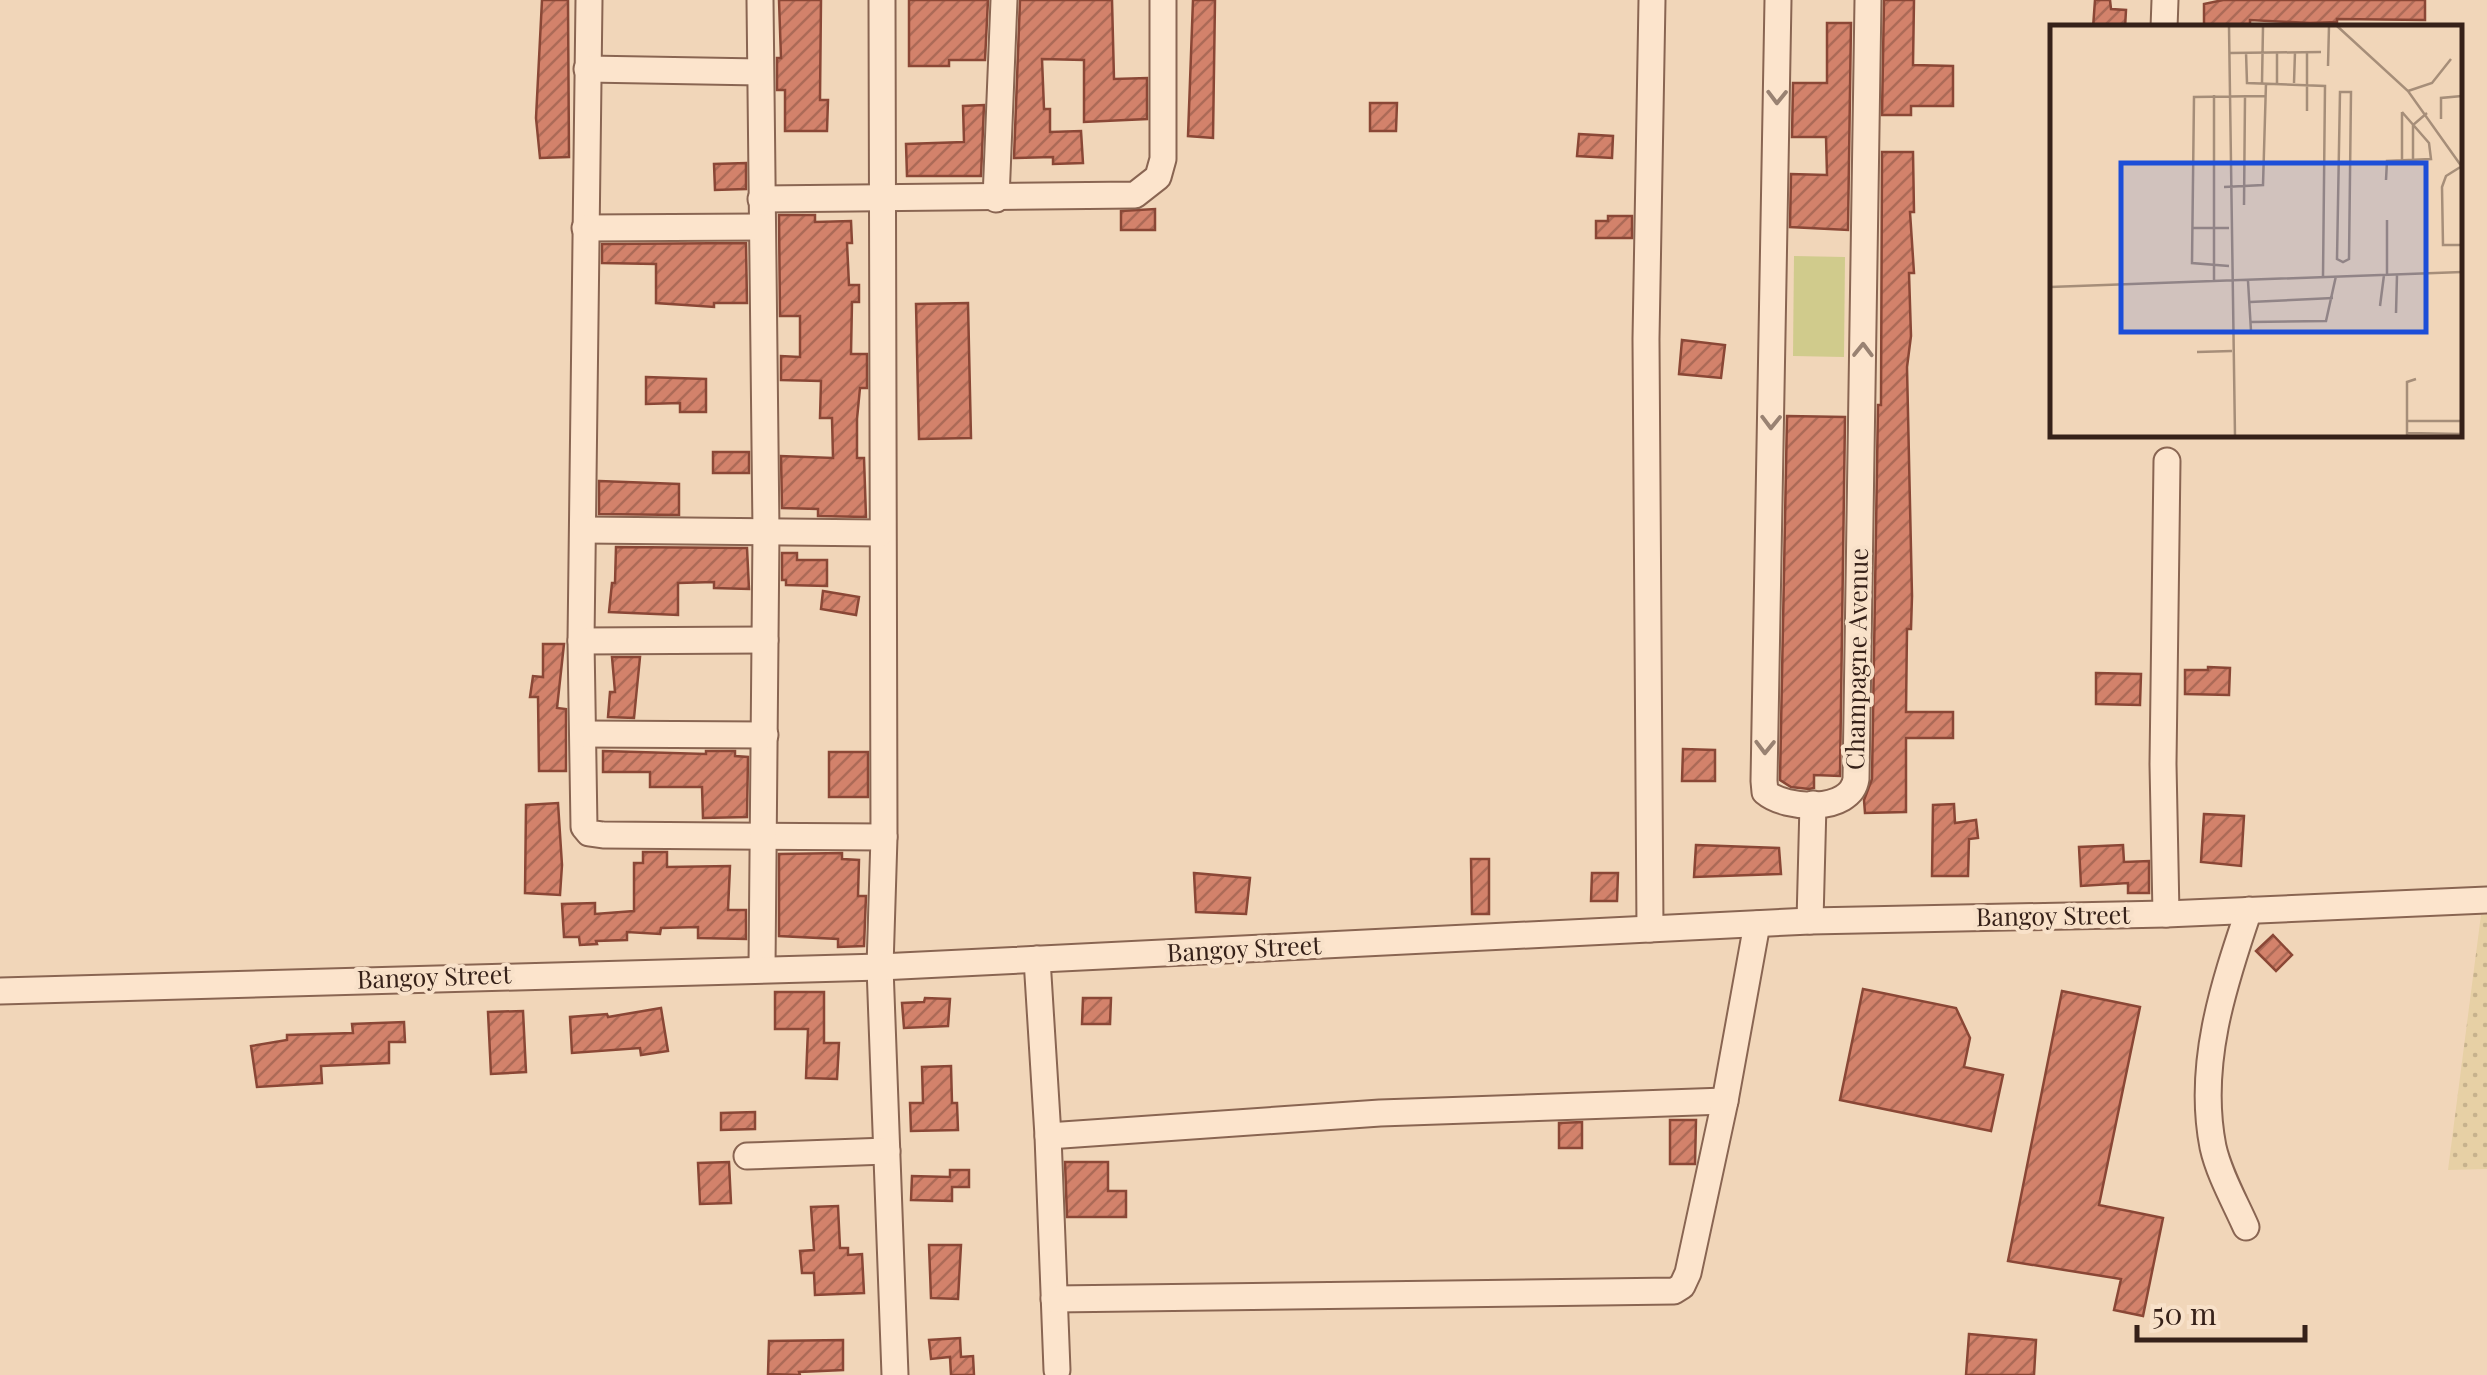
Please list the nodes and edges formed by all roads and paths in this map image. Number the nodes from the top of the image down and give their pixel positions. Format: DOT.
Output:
graph roads {
  1 [pos="590,0"];
  2 [pos="760,0"];
  3 [pos="882,0"];
  4 [pos="1004,0"];
  5 [pos="1163,0"];
  6 [pos="1652,0"];
  7 [pos="1778,0"];
  8 [pos="1868,0"];
  9 [pos="2165,0"];
  10 [pos="2164,25"];
  11 [pos="587,69"];
  12 [pos="760,72"];
  13 [pos="761,199"];
  14 [pos="996,199"];
  15 [pos="880,200"];
  16 [pos="760,227"];
  17 [pos="585,228"];
  18 [pos="2167,461"];
  19 [pos="584,530"];
  20 [pos="766,532"];
  21 [pos="881,533"];
  22 [pos="765,640"];
  23 [pos="581,641"];
  24 [pos="584,734"];
  25 [pos="765,735"];
  26 [pos="1813,804"];
  27 [pos="765,836"];
  28 [pos="884,837"];
  29 [pos="2487,900"];
  30 [pos="2249,910"];
  31 [pos="2166,914"];
  32 [pos="1810,921"];
  33 [pos="1757,924"];
  34 [pos="1650,929"];
  35 [pos="1037,959"];
  36 [pos="880,967"];
  37 [pos="762,968"];
  38 [pos="0,991"];
  39 [pos="1725,1101"];
  40 [pos="1048,1136"];
  41 [pos="887,1151"];
  42 [pos="747,1156"];
  43 [pos="2246,1227"];
  44 [pos="1054,1300"];
  45 [pos="1057,1370"];
  46 [pos="895,1375"];
  1 -- 11 [label="street"];
  2 -- 12 [label="street"];
  3 -- 15 [label="street"];
  4 -- 14 [label="street"];
  5 -- 14 [label="street"];
  6 -- 34 [label="street"];
  7 -- 26 [label="street, one-way"];
  26 -- 8 [label="street, Champagne Avenue, one-way"];
  9 -- 10 [label="street"];
  11 -- 12 [label="street"];
  11 -- 17 [label="street"];
  12 -- 13 [label="street"];
  13 -- 15 [label="street"];
  13 -- 16 [label="street"];
  14 -- 15 [label="street"];
  15 -- 21 [label="street"];
  16 -- 17 [label="street"];
  16 -- 20 [label="street"];
  17 -- 19 [label="street"];
  18 -- 31 [label="street"];
  19 -- 20 [label="street"];
  19 -- 23 [label="street"];
  20 -- 21 [label="street"];
  20 -- 22 [label="street"];
  21 -- 28 [label="street"];
  22 -- 23 [label="street"];
  22 -- 25 [label="street"];
  23 -- 24 [label="street"];
  24 -- 25 [label="street"];
  24 -- 27 [label="street"];
  25 -- 27 [label="street"];
  26 -- 32 [label="street"];
  27 -- 28 [label="street"];
  27 -- 37 [label="street"];
  28 -- 36 [label="street"];
  29 -- 30 [label="street, Bangoy Street"];
  30 -- 31 [label="street, Bangoy Street"];
  30 -- 43 [label="street"];
  31 -- 32 [label="street, Bangoy Street"];
  32 -- 33 [label="street, Bangoy Street"];
  33 -- 34 [label="street, Bangoy Street"];
  33 -- 39 [label="street"];
  34 -- 35 [label="street, Bangoy Street"];
  35 -- 36 [label="street, Bangoy Street"];
  35 -- 40 [label="street"];
  36 -- 37 [label="street, Bangoy Street"];
  36 -- 41 [label="street"];
  37 -- 38 [label="street, Bangoy Street"];
  39 -- 40 [label="street"];
  39 -- 44 [label="street"];
  40 -- 44 [label="street"];
  41 -- 42 [label="street"];
  41 -- 46 [label="street"];
  44 -- 45 [label="street"];
}
